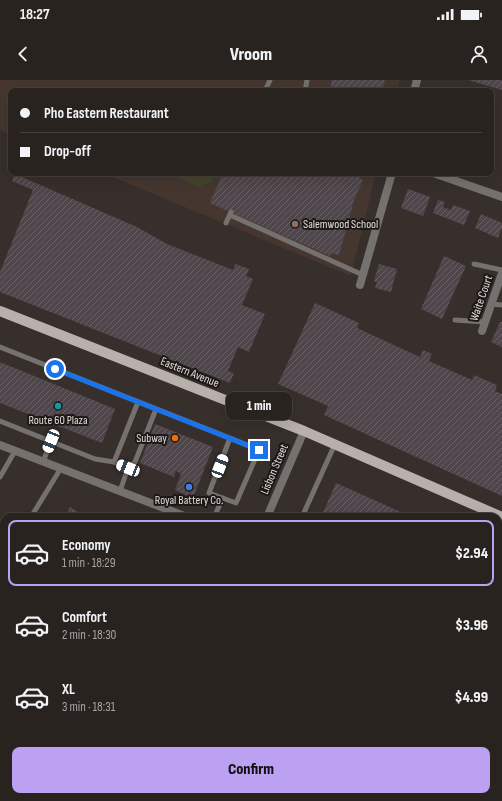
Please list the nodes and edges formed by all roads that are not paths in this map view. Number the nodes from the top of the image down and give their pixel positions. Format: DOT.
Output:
graph roads {
  1 [pos="391,176"];
  2 [pos="442,176"];
  3 [pos="502,197"];
  4 [pos="226,223"];
  5 [pos="474,264"];
  6 [pos="502,272"];
  7 [pos="363,275"];
  8 [pos="360,285"];
  9 [pos="491,304"];
  10 [pos="502,305"];
  11 [pos="0,311"];
  12 [pos="455,320"];
  13 [pos="485,322"];
  14 [pos="482,331"];
  15 [pos="0,348"];
  16 [pos="138,402"];
  17 [pos="156,409"];
  18 [pos="0,420"];
  19 [pos="304,431"];
  20 [pos="230,438"];
  21 [pos="51,441"];
  22 [pos="335,444"];
  23 [pos="0,445"];
  24 [pos="16,451"];
  25 [pos="43,462"];
  26 [pos="114,462"];
  27 [pos="61,468"];
  28 [pos="128,468"];
  29 [pos="0,478"];
  30 [pos="120,491"];
  31 [pos="223,498"];
  32 [pos="33,513"];
  33 [pos="170,513"];
  34 [pos="216,513"];
  35 [pos="269,513"];
  36 [pos="304,513"];
  37 [pos="493,513"];
  1 -- 7 [label="street"];
  2 -- 3 [label="street"];
  4 -- 7 [label="lane"];
  5 -- 6 [label="lane"];
  6 -- 9 [label="street, Waite Court"];
  7 -- 8 [label="street"];
  9 -- 10 [label="lane"];
  9 -- 13 [label="street, Waite Court"];
  11 -- 19 [label="main road, Eastern Avenue"];
  12 -- 13 [label="lane"];
  13 -- 14 [label="street, Waite Court"];
  15 -- 16 [label="lane"];
  16 -- 17 [label="lane"];
  16 -- 26 [label="lane"];
  17 -- 20 [label="lane"];
  17 -- 28 [label="lane"];
  18 -- 21 [label="lane"];
  19 -- 22 [label="main road, Eastern Avenue"];
  19 -- 35 [label="street, Lisbon Street"];
  20 -- 31 [label="lane"];
  20 -- 31 [label="lane"];
  21 -- 25 [label="lane"];
  21 -- 26 [label="lane"];
  22 -- 36 [label="lane"];
  22 -- 37 [label="main road, Eastern Avenue"];
  23 -- 24 [label="street"];
  24 -- 25 [label="street"];
  24 -- 29 [label="lane"];
  25 -- 27 [label="street"];
  26 -- 28 [label="lane"];
  27 -- 30 [label="street"];
  27 -- 32 [label="lane"];
  28 -- 30 [label="lane"];
  30 -- 33 [label="street"];
  31 -- 34 [label="lane"];
}
